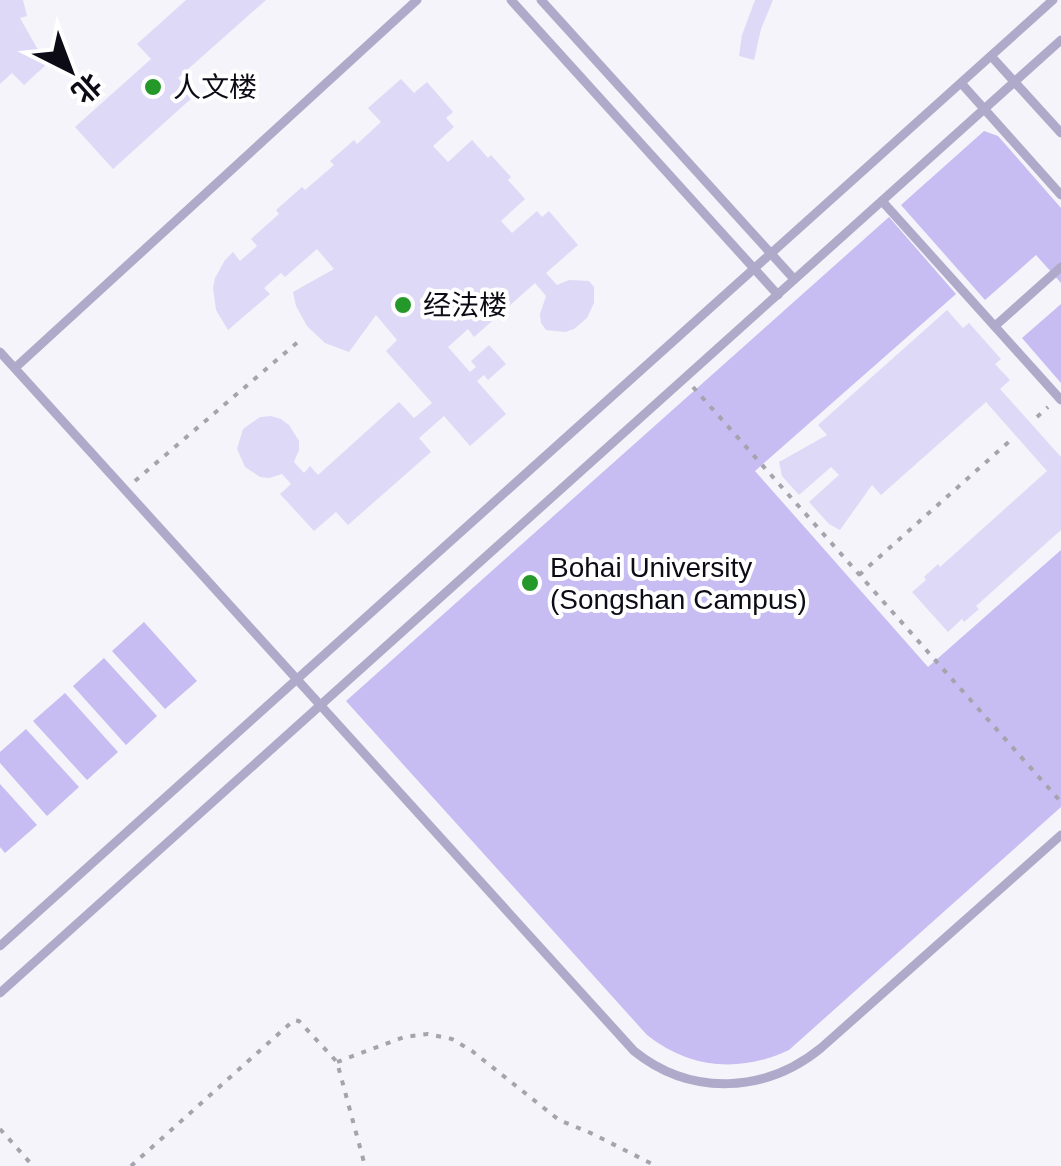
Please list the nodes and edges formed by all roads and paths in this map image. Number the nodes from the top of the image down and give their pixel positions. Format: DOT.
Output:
graph roads {
  1 [pos="512,0"];
  2 [pos="541,0"];
  3 [pos="1054,0"];
  4 [pos="411,2"];
  5 [pos="1061,40"];
  6 [pos="992,56"];
  7 [pos="1015,82"];
  8 [pos="961,83"];
  9 [pos="984,109"];
  10 [pos="1061,133"];
  11 [pos="1061,194"];
  12 [pos="882,201"];
  13 [pos="771,254"];
  14 [pos="1061,267"];
  15 [pos="754,268"];
  16 [pos="794,280"];
  17 [pos="778,294"];
  18 [pos="995,326"];
  19 [pos="299,341"];
  20 [pos="0,352"];
  21 [pos="15,368"];
  22 [pos="685,378"];
  23 [pos="1061,400"];
  24 [pos="1012,439"];
  25 [pos="124,490"];
  26 [pos="859,574"];
  27 [pos="297,679"];
  28 [pos="321,705"];
  29 [pos="1061,802"];
  30 [pos="1061,835"];
  31 [pos="0,946"];
  32 [pos="0,992"];
  33 [pos="337,1062"];
  34 [pos="0,1129"];
  35 [pos="33,1166"];
  36 [pos="131,1166"];
  37 [pos="366,1166"];
  38 [pos="656,1166"];
  1 -- 15 [label="lane"];
  2 -- 13 [label="lane"];
  3 -- 6 [label="lane"];
  4 -- 21 [label="lane"];
  5 -- 7 [label="lane"];
  6 -- 7 [label="lane"];
  6 -- 8 [label="lane"];
  7 -- 9 [label="lane"];
  7 -- 10 [label="lane"];
  8 -- 9 [label="lane"];
  8 -- 13 [label="lane"];
  9 -- 11 [label="lane"];
  9 -- 12 [label="lane"];
  12 -- 16 [label="lane"];
  12 -- 18 [label="lane"];
  13 -- 15 [label="lane"];
  13 -- 16 [label="lane"];
  14 -- 18 [label="lane"];
  15 -- 17 [label="lane"];
  15 -- 27 [label="lane"];
  16 -- 17 [label="lane"];
  17 -- 22 [label="lane"];
  18 -- 23 [label="lane"];
  19 -- 25 [label="path"];
  20 -- 21 [label="lane"];
  21 -- 25 [label="lane"];
  22 -- 26 [label="path"];
  22 -- 28 [label="lane"];
  24 -- 26 [label="path"];
  25 -- 27 [label="lane"];
  26 -- 29 [label="path"];
  27 -- 28 [label="lane"];
  27 -- 31 [label="lane"];
  28 -- 30 [label="lane"];
  28 -- 32 [label="lane"];
  33 -- 36 [label="path"];
  33 -- 37 [label="path"];
  33 -- 38 [label="path"];
  34 -- 35 [label="path"];
}
